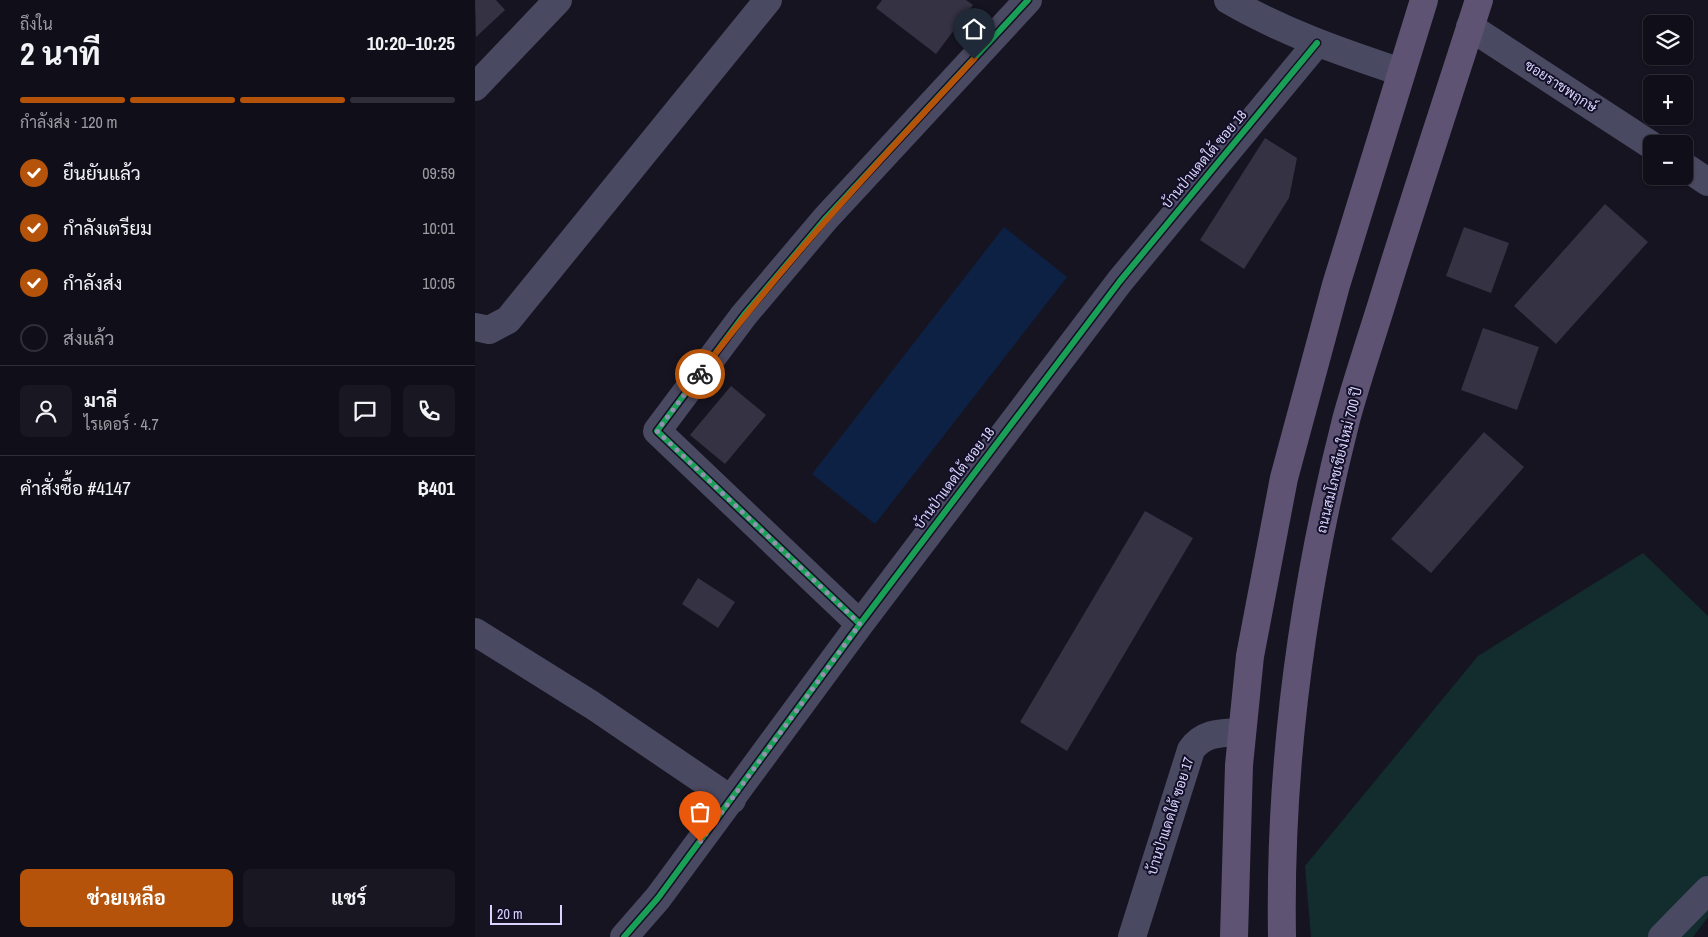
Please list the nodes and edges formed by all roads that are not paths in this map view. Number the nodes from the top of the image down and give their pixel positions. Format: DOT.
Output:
graph roads {
  1 [pos="559,0"];
  2 [pos="768,0"];
  3 [pos="1028,0"];
  4 [pos="1228,0"];
  5 [pos="1424,0"];
  6 [pos="1479,0"];
  7 [pos="1470,27"];
  8 [pos="1317,43"];
  9 [pos="1401,72"];
  10 [pos="475,88"];
  11 [pos="1643,140"];
  12 [pos="1693,172"];
  13 [pos="1708,182"];
  14 [pos="475,327"];
  15 [pos="860,624"];
  16 [pos="475,632"];
  17 [pos="1242,732"];
  18 [pos="731,800"];
  19 [pos="1708,890"];
  20 [pos="623,937"];
  21 [pos="1132,937"];
  22 [pos="1234,937"];
  23 [pos="1283,937"];
  24 [pos="1662,937"];
  1 -- 10 [label="street"];
  2 -- 14 [label="street"];
  3 -- 15 [label="street"];
  4 -- 8 [label="street"];
  5 -- 9 [label="main road"];
  6 -- 7 [label="main road, ถนนสมโภชเชียงใหม่ 700 ปี"];
  7 -- 11 [label="street, ซอยราชพฤกษ์"];
  7 -- 23 [label="main road, ถนนสมโภชเชียงใหม่ 700 ปี"];
  8 -- 9 [label="street"];
  8 -- 15 [label="street, บ้านป่าแดดใต้ ซอย 18"];
  9 -- 17 [label="main road"];
  12 -- 13 [label="street"];
  15 -- 18 [label="street, บ้านป่าแดดใต้ ซอย 18"];
  16 -- 18 [label="street"];
  17 -- 21 [label="street, บ้านป่าแดดใต้ ซอย 17"];
  17 -- 22 [label="main road"];
  18 -- 20 [label="street, บ้านป่าแดดใต้ ซอย 18"];
  19 -- 24 [label="street"];
}
